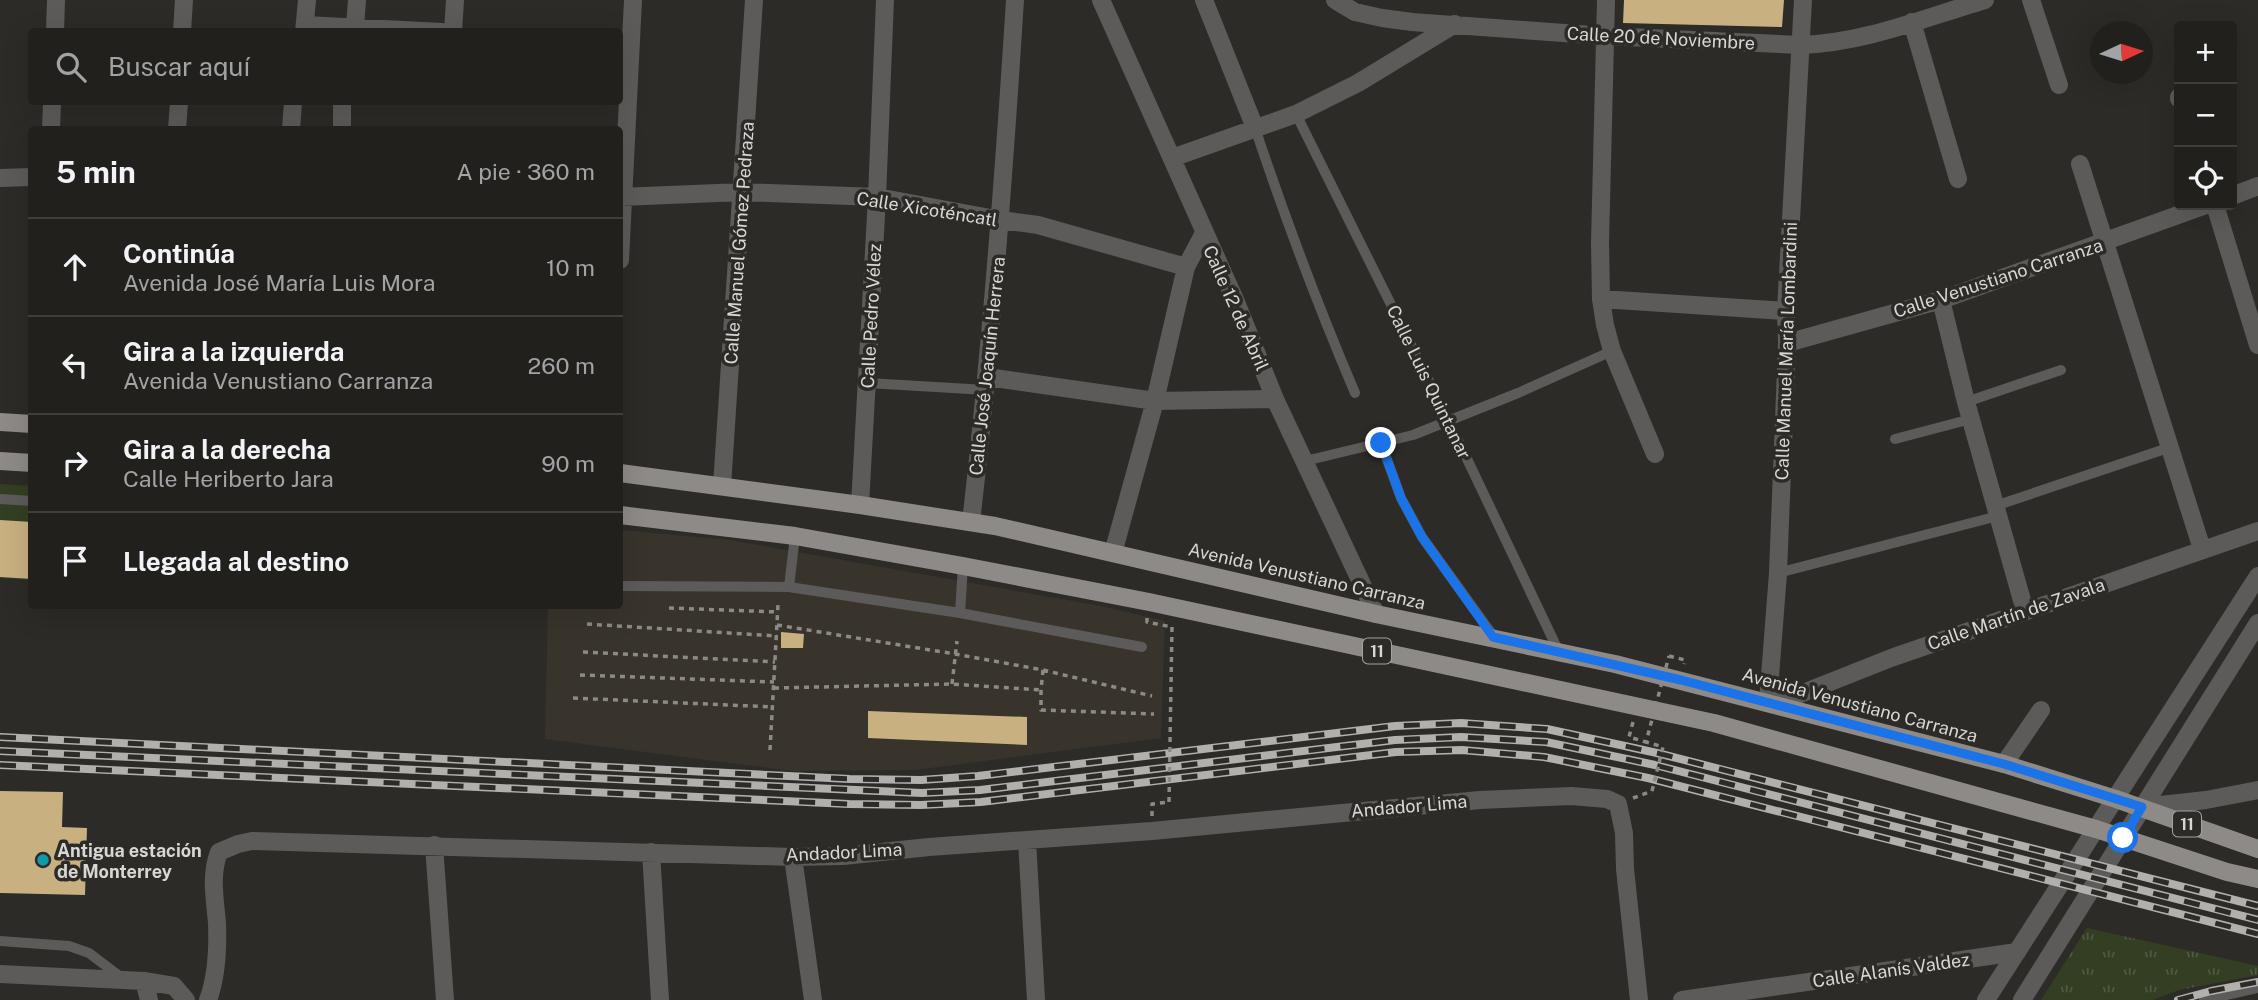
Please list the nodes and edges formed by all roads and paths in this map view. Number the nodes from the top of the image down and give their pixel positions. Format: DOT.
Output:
graph roads {
  1 [pos="56,0"];
  2 [pos="184,0"];
  3 [pos="307,0"];
  4 [pos="357,0"];
  5 [pos="455,0"];
  6 [pos="632,0"];
  7 [pos="754,0"];
  8 [pos="885,0"];
  9 [pos="1015,0"];
  10 [pos="1101,0"];
  11 [pos="1204,0"];
  12 [pos="1335,0"];
  13 [pos="1606,0"];
  14 [pos="1803,0"];
  15 [pos="1985,0"];
  16 [pos="2031,0"];
  17 [pos="1966,3"];
  18 [pos="1912,22"];
  19 [pos="1455,24"];
  20 [pos="355,27"];
  21 [pos="55,28"];
  22 [pos="182,28"];
  23 [pos="304,28"];
  24 [pos="372,28"];
  25 [pos="453,28"];
  26 [pos="1605,36"];
  27 [pos="1800,45"];
  28 [pos="625,46"];
  29 [pos="2059,85"];
  30 [pos="52,105"];
  31 [pos="178,105"];
  32 [pos="293,105"];
  33 [pos="342,105"];
  34 [pos="1296,114"];
  35 [pos="51,126"];
  36 [pos="177,126"];
  37 [pos="291,126"];
  38 [pos="342,126"];
  39 [pos="623,126"];
  40 [pos="1255,128"];
  41 [pos="1172,158"];
  42 [pos="2080,164"];
  43 [pos="28,177"];
  44 [pos="0,178"];
  45 [pos="1958,180"];
  46 [pos="2258,186"];
  47 [pos="742,192"];
  48 [pos="2237,194"];
  49 [pos="623,197"];
  50 [pos="877,197"];
  51 [pos="2193,210"];
  52 [pos="2218,210"];
  53 [pos="1001,220"];
  54 [pos="1203,233"];
  55 [pos="2105,243"];
  56 [pos="1186,267"];
  57 [pos="1601,299"];
  58 [pos="1941,300"];
  59 [pos="1786,311"];
  60 [pos="1787,343"];
  61 [pos="2258,345"];
  62 [pos="1612,351"];
  63 [pos="2061,370"];
  64 [pos="867,383"];
  65 [pos="987,384"];
  66 [pos="1354,393"];
  67 [pos="1275,398"];
  68 [pos="1155,401"];
  69 [pos="1968,411"];
  70 [pos="1449,421"];
  71 [pos="0,422"];
  72 [pos="28,424"];
  73 [pos="1895,439"];
  74 [pos="1381,443"];
  75 [pos="2171,447"];
  76 [pos="1655,454"];
  77 [pos="0,461"];
  78 [pos="1305,461"];
  79 [pos="28,463"];
  80 [pos="623,473"];
  81 [pos="722,486"];
  82 [pos="0,499"];
  83 [pos="28,501"];
  84 [pos="860,505"];
  85 [pos="1996,511"];
  86 [pos="623,515"];
  87 [pos="971,522"];
  88 [pos="2258,531"];
  89 [pos="795,536"];
  90 [pos="2203,549"];
  91 [pos="1113,553"];
  92 [pos="963,566"];
  93 [pos="1778,573"];
  94 [pos="2258,576"];
  95 [pos="623,586"];
  96 [pos="789,587"];
  97 [pos="778,605"];
  98 [pos="669,608"];
  99 [pos="2025,611"];
  100 [pos="778,612"];
  101 [pos="960,613"];
  102 [pos="1376,614"];
  103 [pos="1147,622"];
  104 [pos="2258,623"];
  105 [pos="587,624"];
  106 [pos="777,625"];
  107 [pos="776,636"];
  108 [pos="1493,637"];
  109 [pos="957,641"];
  110 [pos="1142,647"];
  111 [pos="583,652"];
  112 [pos="1559,652"];
  113 [pos="955,654"];
  114 [pos="1685,660"];
  115 [pos="775,662"];
  116 [pos="1043,670"];
  117 [pos="580,675"];
  118 [pos="774,682"];
  119 [pos="952,684"];
  120 [pos="774,688"];
  121 [pos="1041,690"];
  122 [pos="1152,696"];
  123 [pos="573,698"];
  124 [pos="1772,703"];
  125 [pos="773,707"];
  126 [pos="2041,710"];
  127 [pos="1154,714"];
  128 [pos="1629,737"];
  129 [pos="1646,742"];
  130 [pos="771,750"];
  131 [pos="2004,764"];
  132 [pos="2258,790"];
  133 [pos="1652,791"];
  134 [pos="2116,799"];
  135 [pos="1152,804"];
  136 [pos="2142,807"];
  137 [pos="2096,829"];
  138 [pos="2123,838"];
  139 [pos="1027,841"];
  140 [pos="435,845"];
  141 [pos="2258,849"];
  142 [pos="651,852"];
  143 [pos="793,857"];
  144 [pos="2258,879"];
  145 [pos="0,941"];
  146 [pos="2017,952"];
  147 [pos="0,974"];
  148 [pos="125,981"];
  149 [pos="144,981"];
  150 [pos="2258,988"];
  151 [pos="149,1000"];
  152 [pos="186,1000"];
  153 [pos="208,1000"];
  154 [pos="445,1000"];
  155 [pos="660,1000"];
  156 [pos="813,1000"];
  157 [pos="1036,1000"];
  158 [pos="1639,1000"];
  159 [pos="1682,1000"];
  160 [pos="1986,1000"];
  161 [pos="2022,1000"];
  162 [pos="2204,1000"];
  1 -- 21 [label="street"];
  2 -- 22 [label="street"];
  3 -- 23 [label="street"];
  4 -- 20 [label="street"];
  5 -- 25 [label="street"];
  6 -- 28 [label="street"];
  7 -- 47 [label="street, Calle Manuel Gómez Pedraza"];
  8 -- 50 [label="street, Calle Pedro Vélez"];
  9 -- 53 [label="street, Calle José Joaquín Herrera"];
  10 -- 41 [label="street, Calle 12 de Abril"];
  11 -- 40 [label="street"];
  12 -- 19 [label="street, Calle 20 de Noviembre"];
  13 -- 26 [label="street"];
  14 -- 27 [label="street, Calle Manuel María Lombardini"];
  15 -- 17 [label="street, Calle 20 de Noviembre"];
  16 -- 29 [label="street"];
  17 -- 18 [label="street, Calle 20 de Noviembre"];
  18 -- 27 [label="street, Calle 20 de Noviembre"];
  18 -- 45 [label="street"];
  19 -- 26 [label="street, Calle 20 de Noviembre"];
  19 -- 34 [label="street"];
  20 -- 23 [label="street"];
  20 -- 24 [label="street"];
  26 -- 27 [label="street, Calle 20 de Noviembre"];
  26 -- 57 [label="street"];
  27 -- 59 [label="street, Calle Manuel María Lombardini"];
  28 -- 39 [label="street"];
  30 -- 35 [label="street"];
  31 -- 36 [label="street"];
  32 -- 37 [label="street"];
  33 -- 38 [label="street"];
  34 -- 40 [label="street"];
  34 -- 70 [label="lane, Calle Luis Quintanar"];
  40 -- 41 [label="street"];
  40 -- 66 [label="lane"];
  41 -- 54 [label="street, Calle 12 de Abril"];
  42 -- 55 [label="street"];
  43 -- 44 [label="street"];
  46 -- 48 [label="street"];
  47 -- 49 [label="street, Calle Xicoténcatl"];
  47 -- 50 [label="street, Calle Xicoténcatl"];
  47 -- 81 [label="street, Calle Manuel Gómez Pedraza"];
  50 -- 53 [label="street, Calle Xicoténcatl"];
  50 -- 64 [label="street, Calle Pedro Vélez"];
  51 -- 55 [label="street, Calle Venustiano Carranza"];
  52 -- 61 [label="street"];
  53 -- 56 [label="street, Calle Xicoténcatl"];
  53 -- 65 [label="street, Calle José Joaquín Herrera"];
  54 -- 56 [label="street"];
  54 -- 67 [label="street, Calle 12 de Abril"];
  55 -- 58 [label="street, Calle Venustiano Carranza"];
  55 -- 75 [label="street"];
  56 -- 68 [label="street"];
  57 -- 59 [label="street"];
  57 -- 62 [label="street"];
  58 -- 60 [label="street, Calle Venustiano Carranza"];
  58 -- 69 [label="street"];
  59 -- 60 [label="street, Calle Manuel María Lombardini"];
  60 -- 93 [label="street, Calle Manuel María Lombardini"];
  62 -- 70 [label="lane"];
  62 -- 76 [label="street"];
  63 -- 69 [label="lane"];
  64 -- 65 [label="lane"];
  64 -- 84 [label="street, Calle Pedro Vélez"];
  65 -- 68 [label="street"];
  65 -- 87 [label="street, Calle José Joaquín Herrera"];
  67 -- 68 [label="street"];
  67 -- 78 [label="street, Calle 12 de Abril"];
  68 -- 91 [label="street"];
  69 -- 73 [label="lane"];
  69 -- 85 [label="street"];
  70 -- 74 [label="lane"];
  70 -- 112 [label="lane, Calle Luis Quintanar"];
  71 -- 72 [label="main road"];
  74 -- 78 [label="lane"];
  74 -- 108 [label="lane"];
  75 -- 85 [label="lane"];
  75 -- 90 [label="street"];
  77 -- 79 [label="main road"];
  78 -- 102 [label="street, Calle 12 de Abril"];
  80 -- 81 [label="main road, Avenida Venustiano Carranza / 11"];
  81 -- 84 [label="main road, Avenida Venustiano Carranza / 11"];
  82 -- 83 [label="lane"];
  84 -- 87 [label="main road, Avenida Venustiano Carranza / 11"];
  85 -- 93 [label="lane"];
  85 -- 99 [label="street"];
  86 -- 89 [label="main road, 11"];
  87 -- 91 [label="main road, Avenida Venustiano Carranza / 11"];
  88 -- 90 [label="street, Calle Martín de Zavala"];
  89 -- 92 [label="main road, 11"];
  89 -- 96 [label="lane"];
  90 -- 99 [label="street, Calle Martín de Zavala"];
  91 -- 102 [label="main road, Avenida Venustiano Carranza / 11"];
  92 -- 101 [label="lane"];
  92 -- 137 [label="main road, 11"];
  93 -- 124 [label="street, Calle Manuel María Lombardini"];
  94 -- 134 [label="street"];
  95 -- 96 [label="lane"];
  96 -- 101 [label="lane"];
  97 -- 100 [label="path"];
  98 -- 100 [label="path"];
  99 -- 124 [label="street, Calle Martín de Zavala"];
  100 -- 106 [label="path"];
  101 -- 110 [label="lane"];
  102 -- 108 [label="main road, Avenida Venustiano Carranza / 11"];
  103 -- 135 [label="path, bridge"];
  104 -- 136 [label="street"];
  105 -- 107 [label="path"];
  106 -- 107 [label="path"];
  106 -- 113 [label="path"];
  107 -- 115 [label="path"];
  108 -- 112 [label="main road, Avenida Venustiano Carranza / 11"];
  109 -- 113 [label="path"];
  111 -- 115 [label="path"];
  112 -- 124 [label="main road, Avenida Venustiano Carranza / 11"];
  113 -- 116 [label="path"];
  113 -- 119 [label="path"];
  114 -- 129 [label="path, bridge"];
  115 -- 118 [label="path"];
  116 -- 121 [label="path"];
  116 -- 122 [label="path"];
  117 -- 118 [label="path"];
  118 -- 120 [label="path"];
  119 -- 120 [label="path"];
  119 -- 121 [label="path"];
  120 -- 125 [label="path"];
  121 -- 127 [label="path"];
  123 -- 125 [label="path"];
  124 -- 131 [label="main road, Avenida Venustiano Carranza / 11"];
  125 -- 130 [label="path"];
  126 -- 131 [label="street"];
  128 -- 129 [label="path"];
  129 -- 133 [label="path, bridge"];
  131 -- 134 [label="main road, Avenida Venustiano Carranza / 11"];
  132 -- 136 [label="street"];
  134 -- 136 [label="main road, Avenida Venustiano Carranza / 11"];
  134 -- 137 [label="street"];
  136 -- 138 [label="street"];
  136 -- 141 [label="main road, Avenida Venustiano Carranza / 11"];
  137 -- 138 [label="main road, 11"];
  137 -- 146 [label="street"];
  138 -- 144 [label="main road, 11"];
  138 -- 161 [label="street"];
  139 -- 143 [label="street, Andador Lima"];
  139 -- 157 [label="street"];
  139 -- 158 [label="street, Andador Lima"];
  140 -- 142 [label="street, Andador Lima"];
  140 -- 153 [label="street, Andador Lima"];
  140 -- 154 [label="street"];
  142 -- 143 [label="street, Andador Lima"];
  142 -- 155 [label="street"];
  143 -- 156 [label="street"];
  145 -- 148 [label="lane"];
  146 -- 159 [label="street, Calle Alanís Valdez"];
  146 -- 160 [label="street"];
  147 -- 148 [label="street"];
  148 -- 149 [label="street"];
  149 -- 151 [label="street"];
  149 -- 152 [label="street"];
  150 -- 162 [label="lane"];
}
